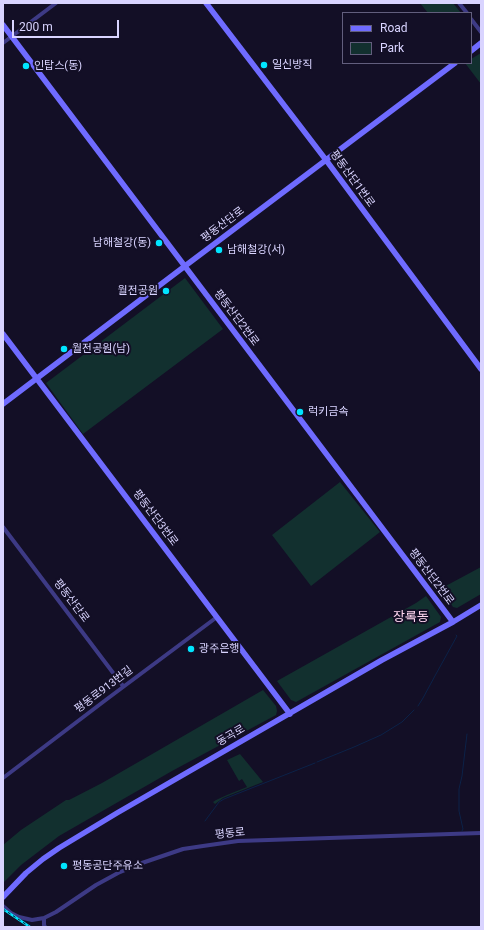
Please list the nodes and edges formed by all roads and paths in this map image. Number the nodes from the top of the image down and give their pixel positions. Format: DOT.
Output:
graph roads {
  1 [pos="56,3"];
  2 [pos="206,3"];
  3 [pos="459,3"];
  4 [pos="466,12"];
  5 [pos="472,20"];
  6 [pos="3,25"];
  7 [pos="481,32"];
  8 [pos="11,36"];
  9 [pos="3,43"];
  10 [pos="481,44"];
  11 [pos="472,50"];
  12 [pos="454,64"];
  13 [pos="326,160"];
  14 [pos="185,266"];
  15 [pos="3,334"];
  16 [pos="481,369"];
  17 [pos="37,378"];
  18 [pos="3,404"];
  19 [pos="3,528"];
  20 [pos="480,606"];
  21 [pos="217,617"];
  22 [pos="453,622"];
  23 [pos="123,686"];
  24 [pos="290,714"];
  25 [pos="3,778"];
  26 [pos="481,833"];
  27 [pos="3,897"];
  28 [pos="3,906"];
  29 [pos="44,918"];
  30 [pos="45,927"];
  1 -- 8 [label="street"];
  2 -- 13 [label="street, 평동산단1번로"];
  3 -- 4 [label="street"];
  5 -- 7 [label="street"];
  6 -- 8 [label="street, 평동산단2번로"];
  8 -- 9 [label="street"];
  8 -- 14 [label="street, 평동산단2번로"];
  10 -- 11 [label="street"];
  12 -- 13 [label="street, 평동산단로"];
  13 -- 14 [label="street, 평동산단로"];
  13 -- 16 [label="street, 평동산단1번로"];
  14 -- 17 [label="street, 평동산단로"];
  14 -- 22 [label="street, 평동산단2번로"];
  15 -- 17 [label="street, 평동산단3번로"];
  17 -- 18 [label="street, 평동산단로"];
  17 -- 21 [label="street, 평동산단3번로"];
  19 -- 23 [label="street, 평동산단로"];
  20 -- 22 [label="street, 동곡로"];
  21 -- 23 [label="street, 평동로913번길"];
  21 -- 24 [label="street, 평동산단3번로"];
  22 -- 24 [label="street, 동곡로"];
  23 -- 25 [label="street, 평동로913번길"];
  24 -- 27 [label="street, 동곡로"];
  26 -- 29 [label="street, 평동로"];
  28 -- 29 [label="street, 평동로"];
  29 -- 30 [label="street"];
}
